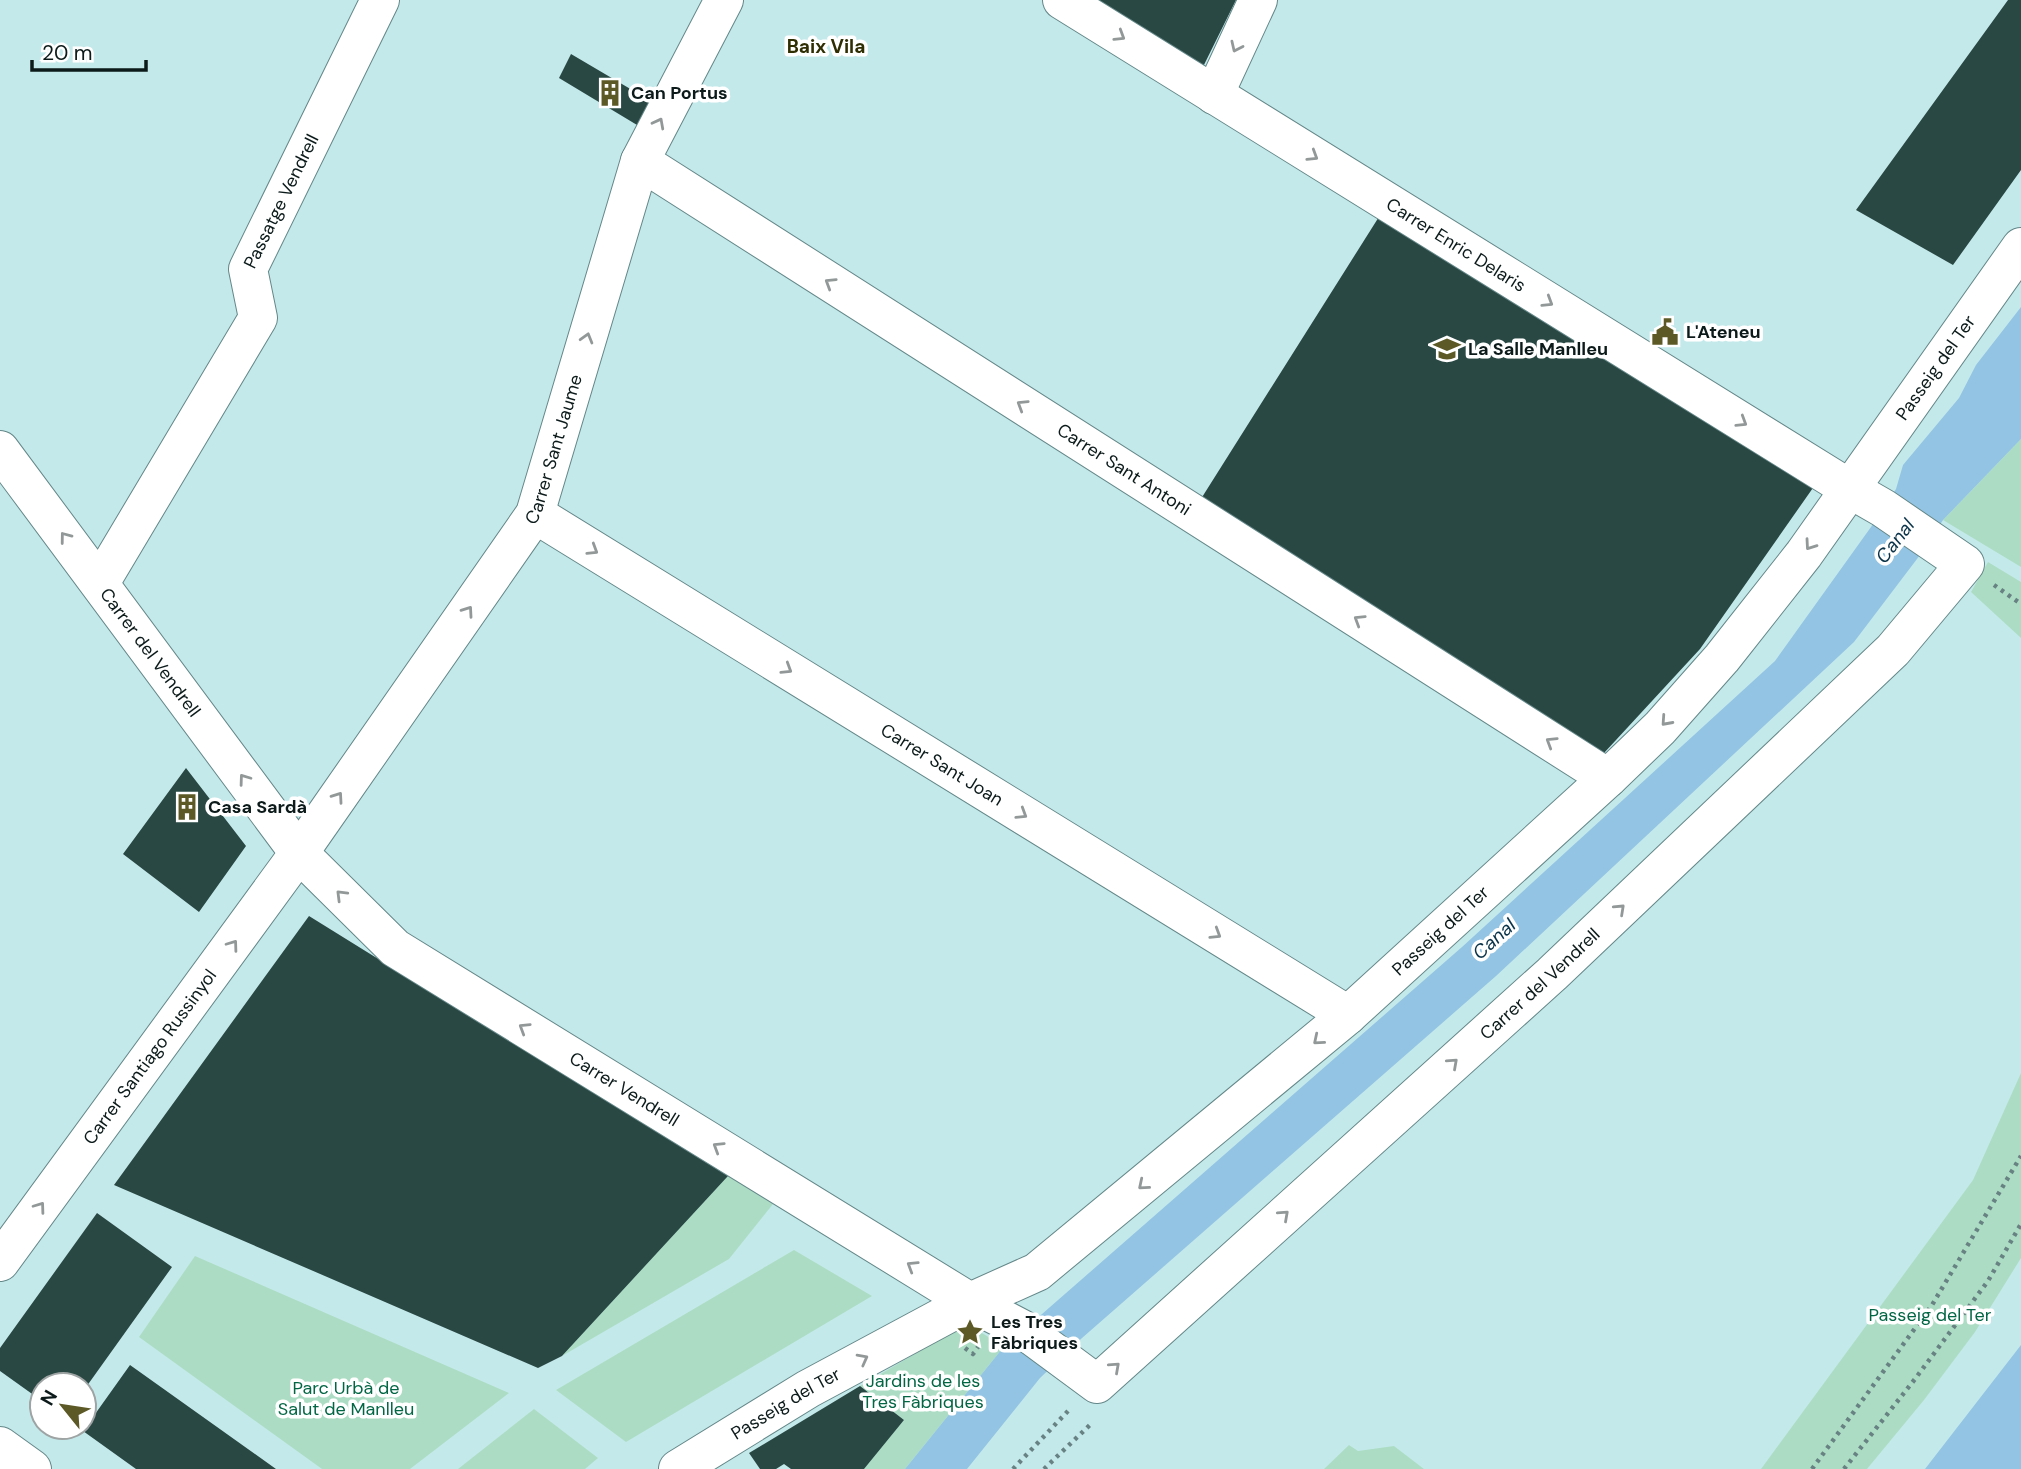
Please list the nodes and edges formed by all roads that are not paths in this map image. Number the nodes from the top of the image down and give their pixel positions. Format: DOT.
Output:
graph roads {
  1 [pos="380,0"];
  2 [pos="724,0"];
  3 [pos="1062,0"];
  4 [pos="1258,0"];
  5 [pos="1214,95"];
  6 [pos="640,162"];
  7 [pos="2021,247"];
  8 [pos="0,450"];
  9 [pos="1850,489"];
  10 [pos="536,514"];
  11 [pos="100,583"];
  12 [pos="1608,778"];
  13 [pos="299,853"];
  14 [pos="1348,1015"];
  15 [pos="0,1262"];
  16 [pos="970,1302"];
  17 [pos="0,1446"];
  18 [pos="32,1469"];
  19 [pos="678,1469"];
  1 -- 11 [label="street, Passatge Vendrell"];
  6 -- 2 [label="street, Carrer Sant Jaume, one-way"];
  3 -- 5 [label="street, Carrer Enric Delaris, one-way"];
  4 -- 5 [label="street, one-way"];
  5 -- 9 [label="street, Carrer Enric Delaris, one-way"];
  10 -- 6 [label="street, Carrer Sant Jaume, one-way"];
  12 -- 6 [label="street, Carrer Sant Antoni, one-way"];
  7 -- 9 [label="street, Passeig del Ter"];
  11 -- 8 [label="street, Carrer del Vendrell, one-way"];
  9 -- 12 [label="street, Passeig del Ter, one-way"];
  16 -- 9 [label="street, Carrer del Vendrell, one-way"];
  13 -- 10 [label="street, Carrer Sant Jaume, one-way"];
  10 -- 14 [label="street, Carrer Sant Joan, one-way"];
  13 -- 11 [label="street, Carrer del Vendrell, one-way"];
  12 -- 14 [label="street, Passeig del Ter"];
  15 -- 13 [label="street, Carrer Santiago Russinyol, one-way"];
  16 -- 13 [label="street, Carrer Vendrell, one-way"];
  14 -- 16 [label="street, Passeig del Ter, one-way"];
  19 -- 16 [label="street, Passeig del Ter, one-way"];
  17 -- 18 [label="street"];
}
